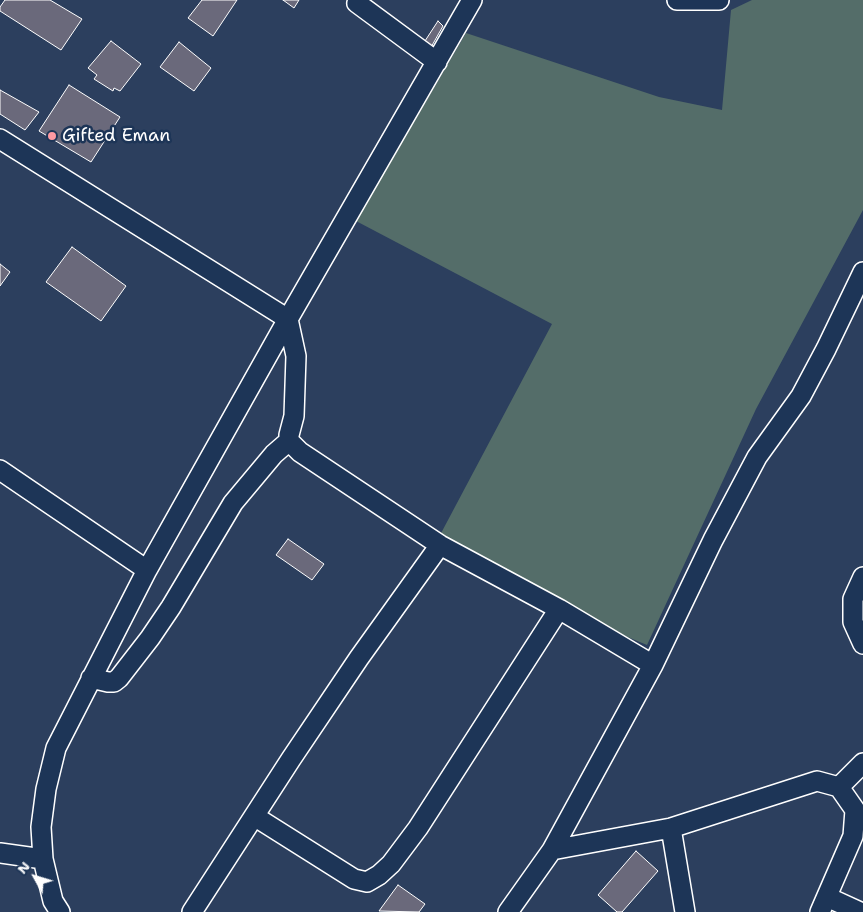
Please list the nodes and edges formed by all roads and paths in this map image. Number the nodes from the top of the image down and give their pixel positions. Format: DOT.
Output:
graph roads {
  1 [pos="358,0"];
  2 [pos="472,0"];
  3 [pos="677,0"];
  4 [pos="720,0"];
  5 [pos="437,62"];
  6 [pos="0,139"];
  7 [pos="863,272"];
  8 [pos="288,319"];
  9 [pos="289,442"];
  10 [pos="0,470"];
  11 [pos="440,545"];
  12 [pos="147,570"];
  13 [pos="863,577"];
  14 [pos="559,609"];
  15 [pos="863,644"];
  16 [pos="653,665"];
  17 [pos="91,678"];
  18 [pos="863,763"];
  19 [pos="839,787"];
  20 [pos="254,816"];
  21 [pos="671,828"];
  22 [pos="552,850"];
  23 [pos="0,853"];
  24 [pos="43,859"];
  25 [pos="823,904"];
  26 [pos="60,912"];
  27 [pos="192,912"];
  28 [pos="508,912"];
  29 [pos="685,912"];
  30 [pos="860,912"];
  1 -- 5 [label="street"];
  2 -- 5 [label="street"];
  3 -- 4 [label="street"];
  5 -- 8 [label="street"];
  6 -- 8 [label="street"];
  7 -- 16 [label="street"];
  8 -- 9 [label="street"];
  8 -- 12 [label="street"];
  9 -- 11 [label="street"];
  9 -- 17 [label="street"];
  10 -- 12 [label="street"];
  11 -- 14 [label="street"];
  11 -- 20 [label="street"];
  12 -- 17 [label="street"];
  13 -- 15 [label="street"];
  14 -- 16 [label="street"];
  14 -- 20 [label="street"];
  16 -- 22 [label="street"];
  17 -- 24 [label="street"];
  18 -- 19 [label="street"];
  19 -- 21 [label="street"];
  19 -- 25 [label="street"];
  20 -- 27 [label="street"];
  21 -- 22 [label="street"];
  21 -- 29 [label="street"];
  22 -- 28 [label="street"];
  23 -- 24 [label="street"];
  24 -- 26 [label="street"];
  25 -- 30 [label="street"];
}
